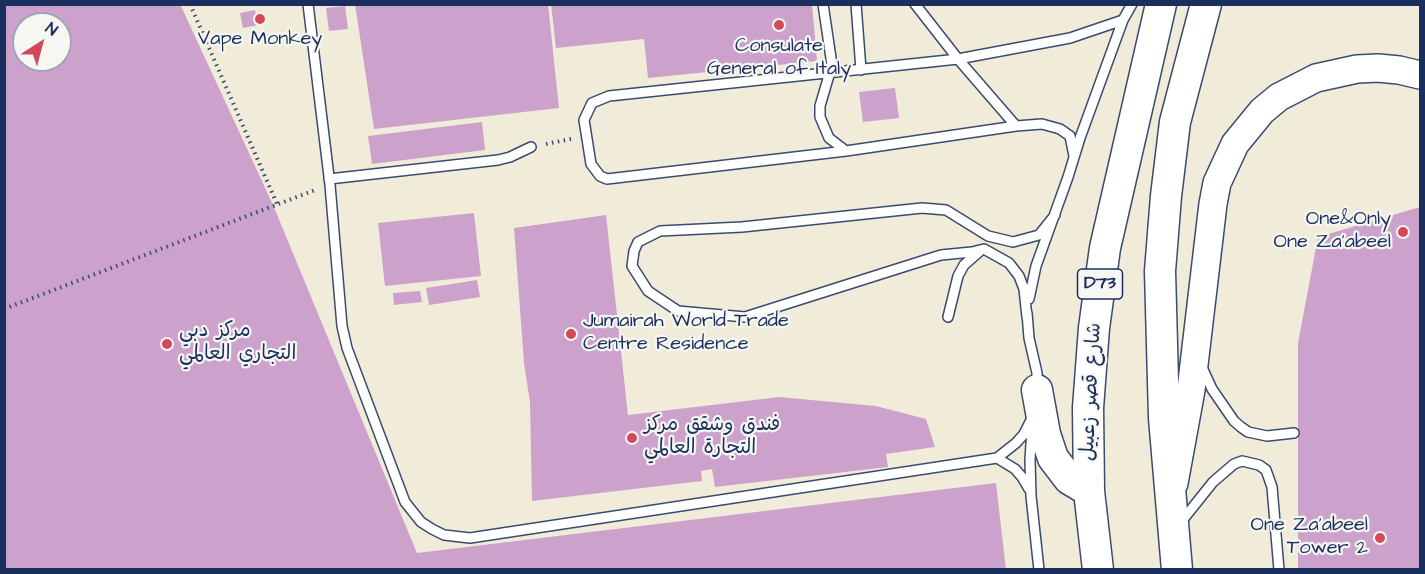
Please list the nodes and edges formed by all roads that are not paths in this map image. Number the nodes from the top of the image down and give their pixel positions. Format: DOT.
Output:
graph roads {
  1 [pos="308,4"];
  2 [pos="823,4"];
  3 [pos="856,4"];
  4 [pos="915,4"];
  5 [pos="1132,4"];
  6 [pos="1161,4"];
  7 [pos="1206,4"];
  8 [pos="1124,20"];
  9 [pos="1153,40"];
  10 [pos="1194,48"];
  11 [pos="958,58"];
  12 [pos="861,70"];
  13 [pos="831,74"];
  14 [pos="1420,75"];
  15 [pos="1016,126"];
  16 [pos="531,147"];
  17 [pos="846,151"];
  18 [pos="1074,156"];
  19 [pos="330,182"];
  20 [pos="1055,215"];
  21 [pos="984,249"];
  22 [pos="948,317"];
  23 [pos="1027,317"];
  24 [pos="1195,353"];
  25 [pos="1036,401"];
  26 [pos="1294,432"];
  27 [pos="997,458"];
  28 [pos="1089,491"];
  29 [pos="1031,496"];
  30 [pos="1171,499"];
  31 [pos="1174,531"];
  32 [pos="1039,570"];
  33 [pos="1098,570"];
  34 [pos="1177,570"];
  35 [pos="1279,570"];
  1 -- 19 [label="lane"];
  2 -- 13 [label="lane"];
  3 -- 12 [label="lane"];
  4 -- 11 [label="lane"];
  5 -- 8 [label="lane"];
  6 -- 9 [label="main road, شارع قصر زعبيل / D73"];
  7 -- 10 [label="main road"];
  8 -- 11 [label="lane"];
  8 -- 18 [label="lane"];
  9 -- 10 [label="main road"];
  9 -- 28 [label="main road, شارع قصر زعبيل / D73"];
  10 -- 30 [label="main road"];
  11 -- 12 [label="lane"];
  11 -- 15 [label="lane"];
  12 -- 13 [label="lane"];
  13 -- 17 [label="lane"];
  13 -- 17 [label="lane"];
  14 -- 24 [label="main road"];
  15 -- 17 [label="lane"];
  15 -- 18 [label="lane"];
  16 -- 19 [label="lane"];
  18 -- 20 [label="lane"];
  19 -- 27 [label="lane"];
  20 -- 21 [label="lane"];
  20 -- 23 [label="lane"];
  21 -- 22 [label="lane"];
  21 -- 23 [label="lane"];
  23 -- 25 [label="lane"];
  24 -- 26 [label="lane"];
  24 -- 30 [label="main road"];
  25 -- 27 [label="lane"];
  25 -- 28 [label="main road"];
  25 -- 29 [label="lane"];
  27 -- 29 [label="lane"];
  28 -- 33 [label="main road, شارع قصر زعبيل / D73"];
  29 -- 32 [label="lane"];
  30 -- 31 [label="main road"];
  31 -- 34 [label="main road"];
  31 -- 35 [label="lane"];
}
